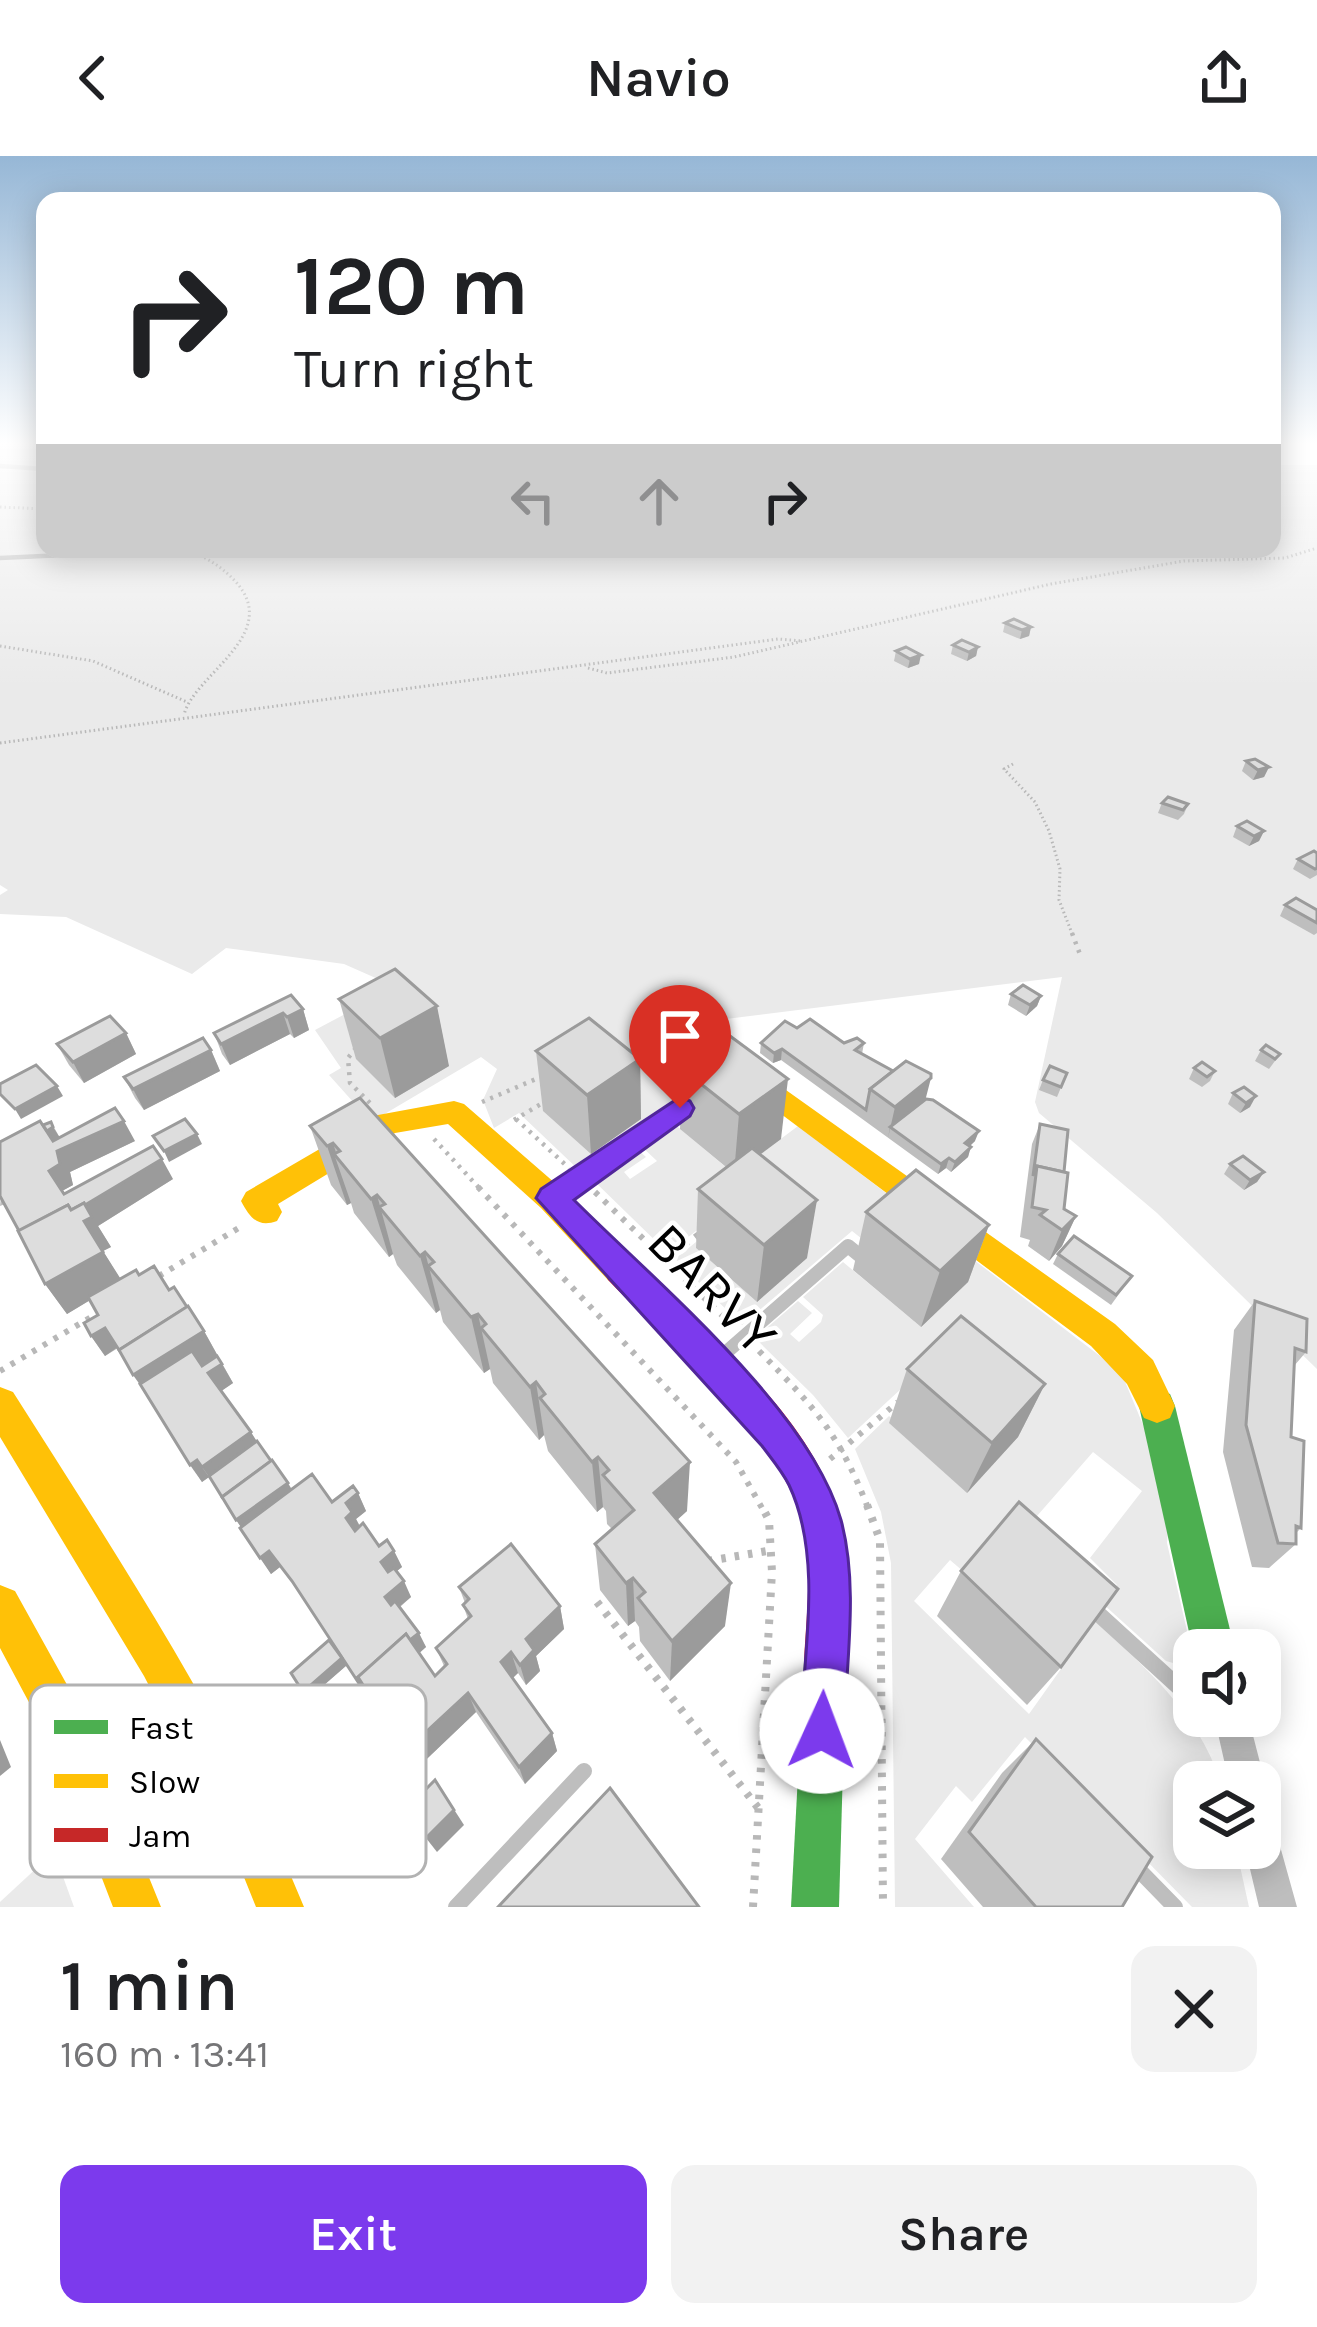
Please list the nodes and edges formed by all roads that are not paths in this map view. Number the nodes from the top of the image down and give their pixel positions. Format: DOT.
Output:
graph roads {
  1 [pos="706,1043"];
  2 [pos="672,1079"];
  3 [pos="680,1108"];
  4 [pos="552,1198"];
  5 [pos="266,1212"];
  6 [pos="865,1260"];
  7 [pos="712,1364"];
  8 [pos="0,1404"];
  9 [pos="1077,1594"];
  10 [pos="0,1606"];
  11 [pos="1209,1629"];
  12 [pos="1173,1682"];
  13 [pos="43,1685"];
  14 [pos="173,1685"];
  15 [pos="584,1771"];
  16 [pos="1127,1858"];
  17 [pos="1269,1869"];
  18 [pos="125,1877"];
  19 [pos="270,1877"];
  20 [pos="137,1907"];
  21 [pos="280,1907"];
  22 [pos="456,1907"];
  23 [pos="815,1907"];
  24 [pos="1175,1907"];
  25 [pos="1278,1907"];
  1 -- 2 [label="street"];
  1 -- 11 [label="street"];
  3 -- 4 [label="lane"];
  4 -- 5 [label="street, BARVY"];
  4 -- 7 [label="street, BARVY"];
  6 -- 7 [label="lane"];
  7 -- 23 [label="street, BARVY"];
  8 -- 14 [label="street"];
  9 -- 12 [label="lane"];
  10 -- 13 [label="street"];
  15 -- 22 [label="lane"];
  16 -- 24 [label="lane"];
  17 -- 25 [label="street"];
  18 -- 20 [label="street"];
  19 -- 21 [label="street"];
}
